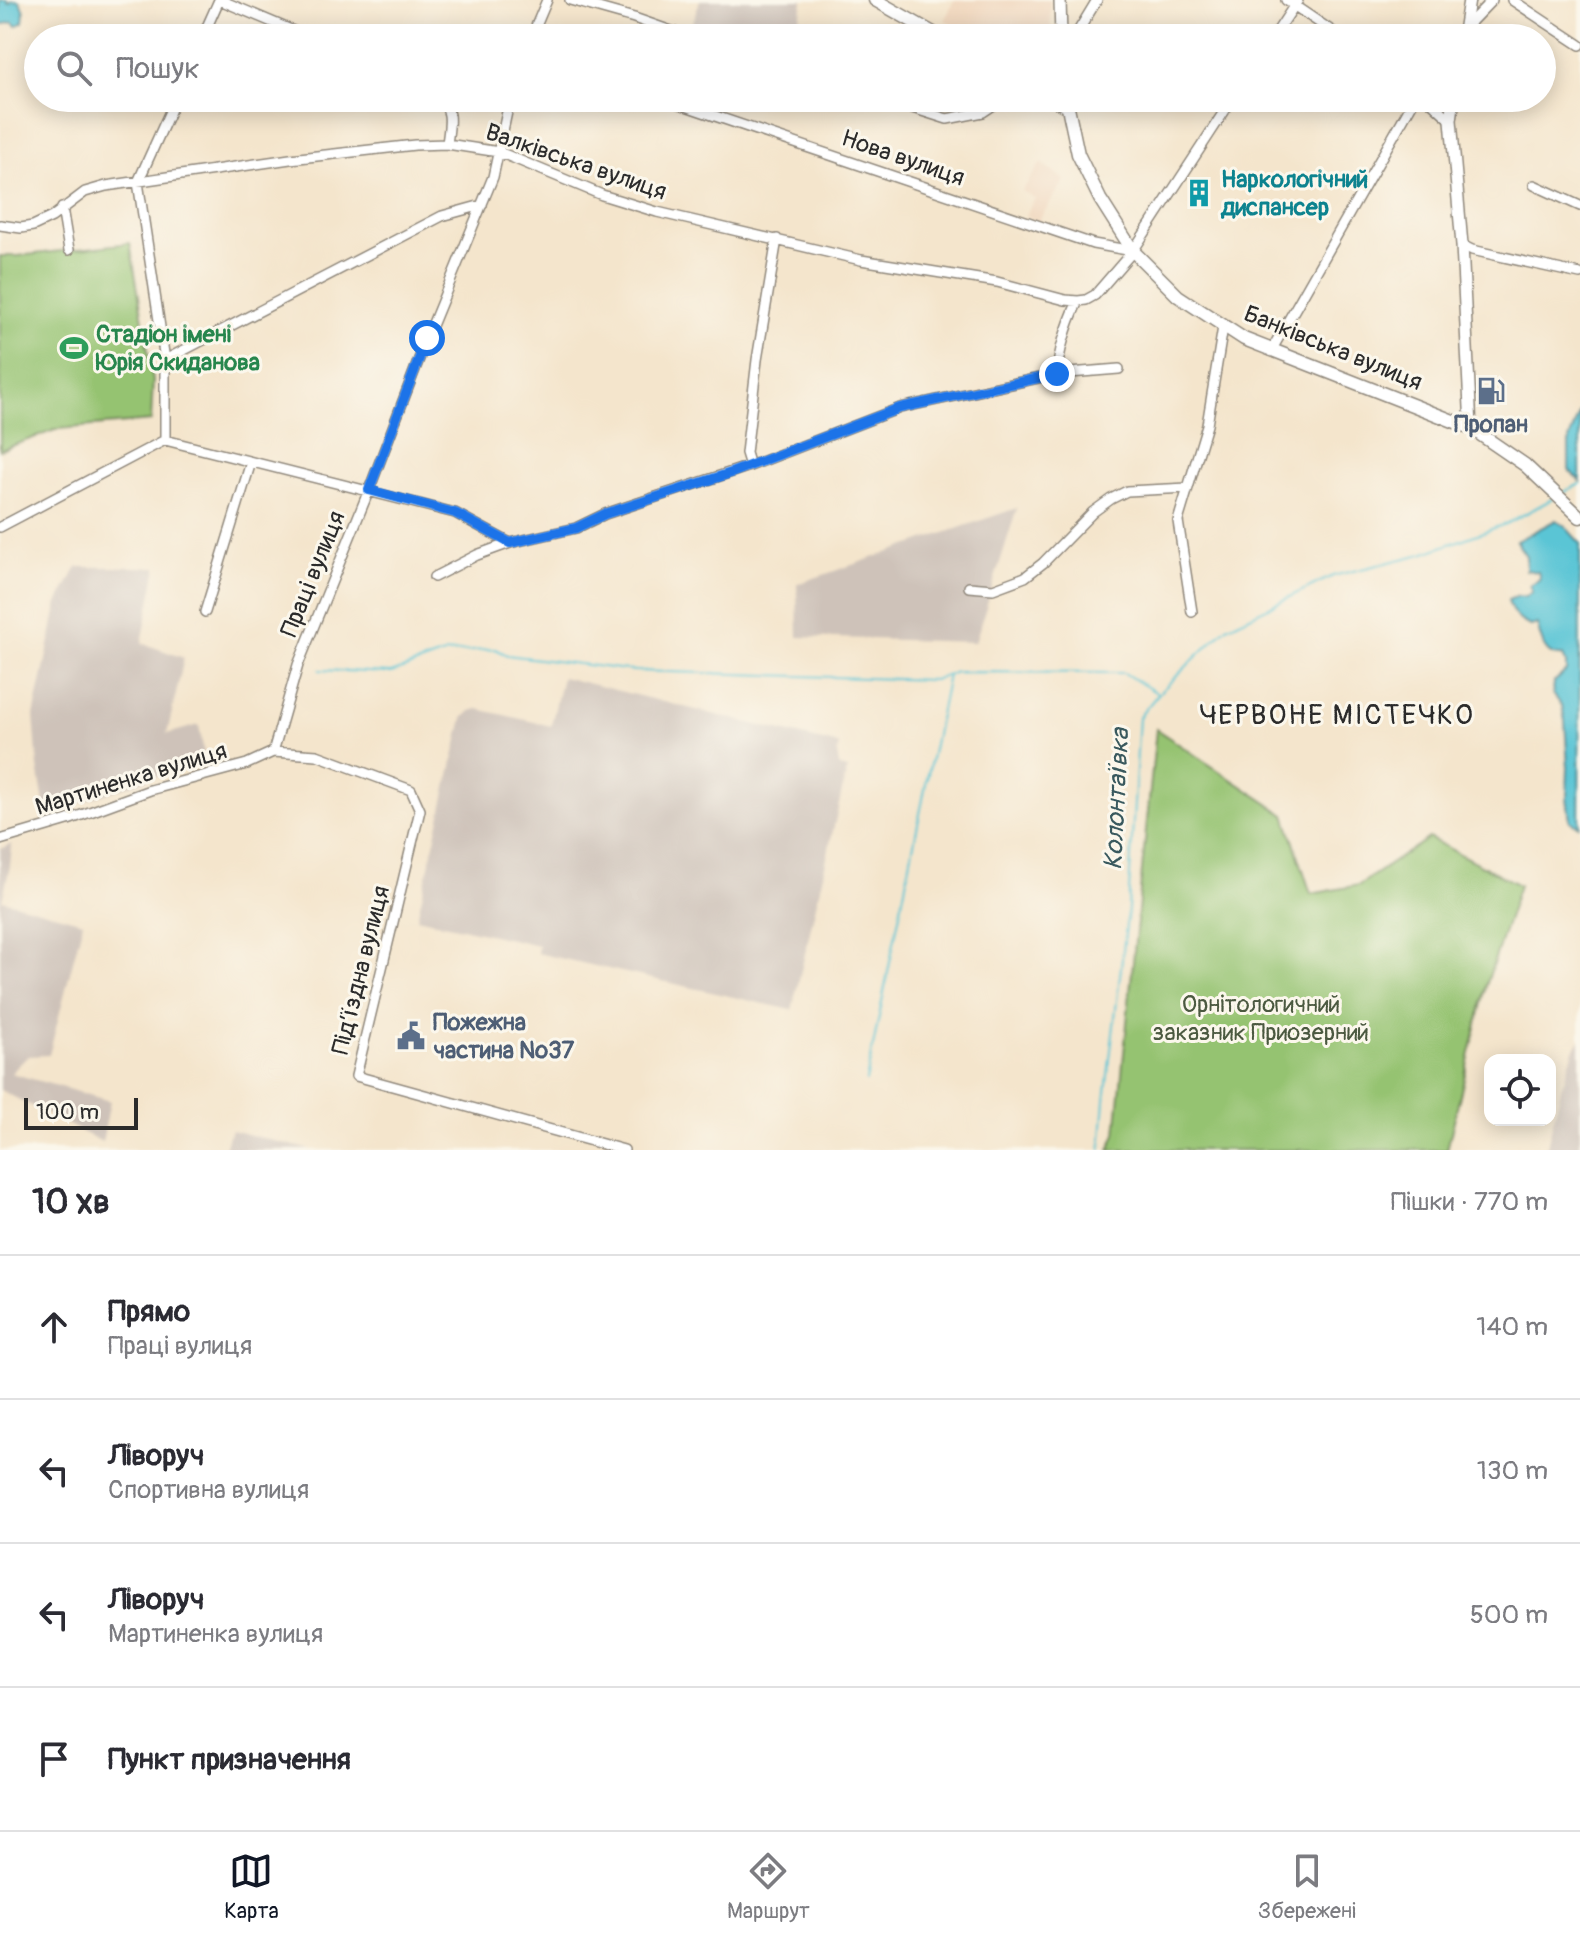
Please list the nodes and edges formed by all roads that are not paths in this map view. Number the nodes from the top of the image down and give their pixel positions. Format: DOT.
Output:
graph roads {
  1 [pos="220,0"];
  2 [pos="547,0"];
  3 [pos="570,0"];
  4 [pos="875,0"];
  5 [pos="1060,0"];
  6 [pos="1097,0"];
  7 [pos="1469,0"];
  8 [pos="1492,0"];
  9 [pos="1512,0"];
  10 [pos="1293,2"];
  11 [pos="209,24"];
  12 [pos="277,24"];
  13 [pos="537,24"];
  14 [pos="651,24"];
  15 [pos="917,24"];
  16 [pos="1061,24"];
  17 [pos="1082,24"];
  18 [pos="1281,24"];
  19 [pos="1323,24"];
  20 [pos="1465,24"];
  21 [pos="1472,24"];
  22 [pos="1548,24"];
  23 [pos="1556,29"];
  24 [pos="1580,45"];
  25 [pos="170,112"];
  26 [pos="449,112"];
  27 [pos="507,112"];
  28 [pos="703,112"];
  29 [pos="925,112"];
  30 [pos="983,112"];
  31 [pos="1069,112"];
  32 [pos="1224,112"];
  33 [pos="1407,112"];
  34 [pos="1442,112"];
  35 [pos="1452,112"];
  36 [pos="1451,120"];
  37 [pos="447,144"];
  38 [pos="499,152"];
  39 [pos="138,182"];
  40 [pos="1534,185"];
  41 [pos="482,205"];
  42 [pos="1580,206"];
  43 [pos="62,208"];
  44 [pos="0,225"];
  45 [pos="777,239"];
  46 [pos="1462,245"];
  47 [pos="69,250"];
  48 [pos="1133,251"];
  49 [pos="1580,274"];
  50 [pos="1078,301"];
  51 [pos="1223,327"];
  52 [pos="1271,351"];
  53 [pos="165,360"];
  54 [pos="1119,369"];
  55 [pos="1057,374"];
  56 [pos="1471,428"];
  57 [pos="165,440"];
  58 [pos="251,462"];
  59 [pos="750,466"];
  60 [pos="1188,488"];
  61 [pos="369,490"];
  62 [pos="1577,514"];
  63 [pos="0,527"];
  64 [pos="510,543"];
  65 [pos="434,577"];
  66 [pos="969,587"];
  67 [pos="205,612"];
  68 [pos="1192,612"];
  69 [pos="273,752"];
  70 [pos="0,840"];
  71 [pos="624,1150"];
  1 -- 11 [label="street"];
  1 -- 12 [label="street"];
  2 -- 13 [label="street"];
  3 -- 14 [label="street"];
  4 -- 15 [label="main road"];
  5 -- 16 [label="street"];
  6 -- 17 [label="street"];
  7 -- 20 [label="street"];
  8 -- 21 [label="street"];
  9 -- 22 [label="street"];
  10 -- 18 [label="street"];
  10 -- 19 [label="street"];
  23 -- 24 [label="street"];
  25 -- 39 [label="street"];
  26 -- 37 [label="street"];
  27 -- 38 [label="street, Праці вулиця"];
  28 -- 48 [label="street, Нова вулиця"];
  29 -- 30 [label="street"];
  31 -- 48 [label="main road, Банківська вулиця"];
  32 -- 48 [label="street"];
  33 -- 52 [label="street"];
  34 -- 36 [label="street"];
  35 -- 36 [label="street"];
  36 -- 46 [label="street"];
  37 -- 38 [label="street, Валківська вулиця"];
  37 -- 39 [label="street, Валківська вулиця"];
  38 -- 41 [label="street, Праці вулиця"];
  38 -- 45 [label="street, Валківська вулиця"];
  39 -- 43 [label="street, Валківська вулиця"];
  39 -- 53 [label="street"];
  40 -- 42 [label="street"];
  41 -- 53 [label="street"];
  41 -- 61 [label="street, Праці вулиця"];
  43 -- 44 [label="street, Валківська вулиця"];
  43 -- 47 [label="street"];
  45 -- 50 [label="street, Валківська вулиця"];
  45 -- 59 [label="street"];
  46 -- 49 [label="street"];
  46 -- 56 [label="street"];
  48 -- 50 [label="street"];
  48 -- 51 [label="main road, Банківська вулиця"];
  50 -- 55 [label="street"];
  51 -- 52 [label="main road, Банківська вулиця"];
  51 -- 60 [label="street"];
  52 -- 56 [label="main road, Банківська вулиця"];
  53 -- 57 [label="street"];
  54 -- 55 [label="street"];
  55 -- 59 [label="street"];
  56 -- 62 [label="main road, Банківська вулиця"];
  57 -- 58 [label="street"];
  57 -- 63 [label="street"];
  58 -- 61 [label="street"];
  58 -- 67 [label="street"];
  59 -- 64 [label="street"];
  60 -- 66 [label="street"];
  60 -- 68 [label="street"];
  61 -- 64 [label="street"];
  61 -- 69 [label="street, Праці вулиця"];
  64 -- 65 [label="street"];
  69 -- 70 [label="street, Мартиненка вулиця"];
  69 -- 71 [label="street, Під’їздна вулиця"];
}
